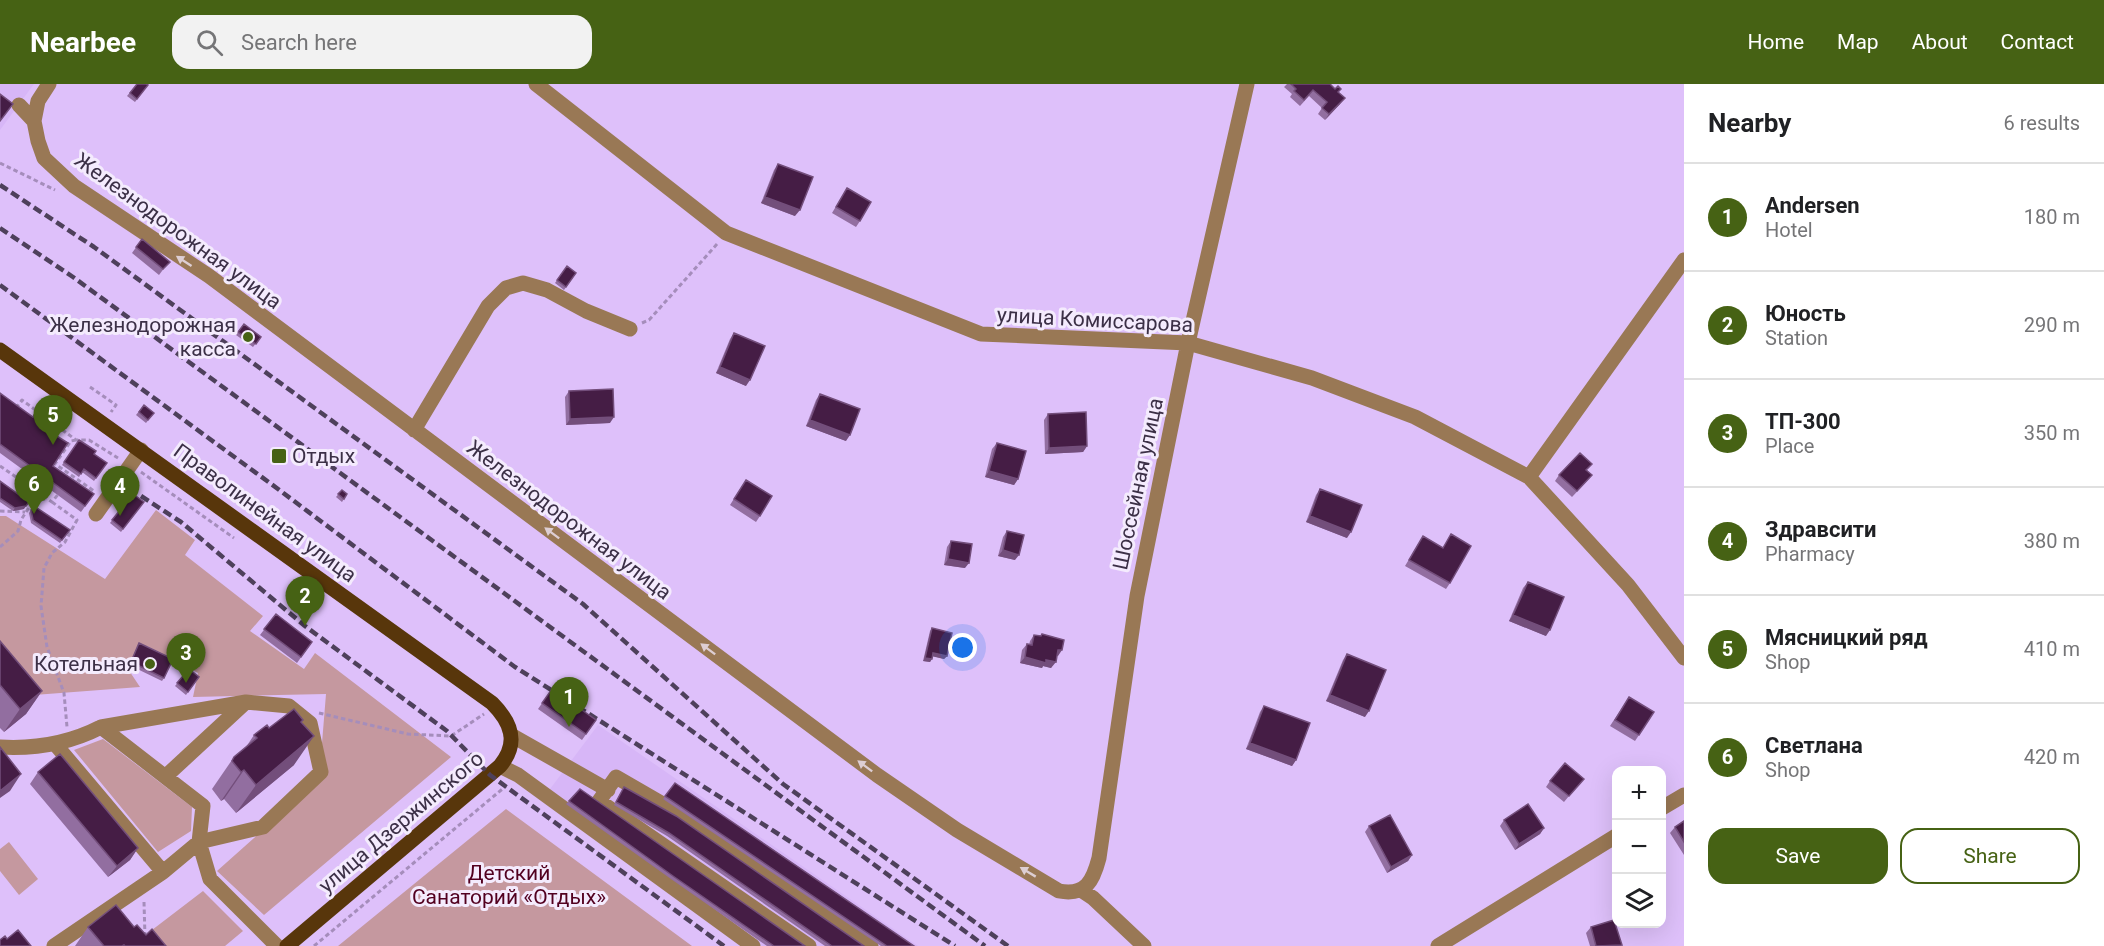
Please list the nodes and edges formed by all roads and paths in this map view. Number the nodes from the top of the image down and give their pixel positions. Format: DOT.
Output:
graph roads {
  1 [pos="50,84"];
  2 [pos="536,84"];
  3 [pos="1247,84"];
  4 [pos="19,105"];
  5 [pos="34,121"];
  6 [pos="726,233"];
  7 [pos="1684,260"];
  8 [pos="630,329"];
  9 [pos="1188,343"];
  10 [pos="0,350"];
  11 [pos="13,412"];
  12 [pos="414,430"];
  13 [pos="76,440"];
  14 [pos="141,450"];
  15 [pos="130,465"];
  16 [pos="0,466"];
  17 [pos="73,466"];
  18 [pos="68,473"];
  19 [pos="1529,477"];
  20 [pos="65,484"];
  21 [pos="47,499"];
  22 [pos="106,500"];
  23 [pos="52,502"];
  24 [pos="0,511"];
  25 [pos="26,512"];
  26 [pos="96,514"];
  27 [pos="240,542"];
  28 [pos="0,547"];
  29 [pos="1684,658"];
  30 [pos="246,702"];
  31 [pos="289,706"];
  32 [pos="492,713"];
  33 [pos="101,727"];
  34 [pos="511,735"];
  35 [pos="62,742"];
  36 [pos="1,745"];
  37 [pos="500,766"];
  38 [pos="166,776"];
  39 [pos="513,781"];
  40 [pos="608,790"];
  41 [pos="1684,795"];
  42 [pos="1666,806"];
  43 [pos="1612,839"];
  44 [pos="199,842"];
  45 [pos="164,872"];
  46 [pos="143,885"];
  47 [pos="1081,890"];
  48 [pos="54,946"];
  49 [pos="146,946"];
  50 [pos="278,946"];
  51 [pos="287,946"];
  52 [pos="314,946"];
  53 [pos="753,946"];
  54 [pos="809,946"];
  55 [pos="871,946"];
  56 [pos="1144,946"];
  57 [pos="1438,946"];
  1 -- 5 [label="street"];
  2 -- 6 [label="street, улица Комиссарова"];
  3 -- 9 [label="street, Шоссейная улица"];
  4 -- 5 [label="street"];
  12 -- 5 [label="street, Железнодорожная улица, one-way"];
  6 -- 8 [label="path"];
  6 -- 9 [label="street, улица Комиссарова"];
  7 -- 19 [label="street"];
  8 -- 12 [label="street"];
  9 -- 19 [label="street, улица Комиссарова"];
  9 -- 47 [label="street, Шоссейная улица"];
  10 -- 14 [label="main road, Праволинейная улица"];
  11 -- 13 [label="path"];
  47 -- 12 [label="street, Железнодорожная улица, one-way"];
  13 -- 15 [label="path"];
  13 -- 18 [label="path"];
  14 -- 15 [label="street"];
  14 -- 32 [label="main road, Праволинейная улица"];
  15 -- 22 [label="street"];
  15 -- 27 [label="path"];
  16 -- 21 [label="path"];
  17 -- 18 [label="path"];
  18 -- 22 [label="path"];
  19 -- 29 [label="street, улица Комиссарова"];
  20 -- 23 [label="path"];
  21 -- 23 [label="path"];
  21 -- 25 [label="path"];
  22 -- 26 [label="street"];
  23 -- 35 [label="path"];
  24 -- 25 [label="path"];
  25 -- 28 [label="path"];
  30 -- 31 [label="street"];
  30 -- 33 [label="street"];
  30 -- 38 [label="street"];
  31 -- 32 [label="path"];
  31 -- 44 [label="street"];
  32 -- 34 [label="main road"];
  33 -- 35 [label="street"];
  33 -- 38 [label="street"];
  34 -- 37 [label="main road, улица Дзержинского"];
  34 -- 40 [label="street"];
  35 -- 36 [label="street"];
  35 -- 45 [label="street"];
  37 -- 51 [label="main road, улица Дзержинского"];
  37 -- 53 [label="street"];
  38 -- 44 [label="street"];
  39 -- 52 [label="path"];
  40 -- 54 [label="street"];
  40 -- 55 [label="street"];
  41 -- 42 [label="street"];
  43 -- 57 [label="street"];
  44 -- 45 [label="street"];
  44 -- 50 [label="street"];
  45 -- 46 [label="street"];
  46 -- 48 [label="street"];
  46 -- 49 [label="path"];
  47 -- 56 [label="street"];
}
